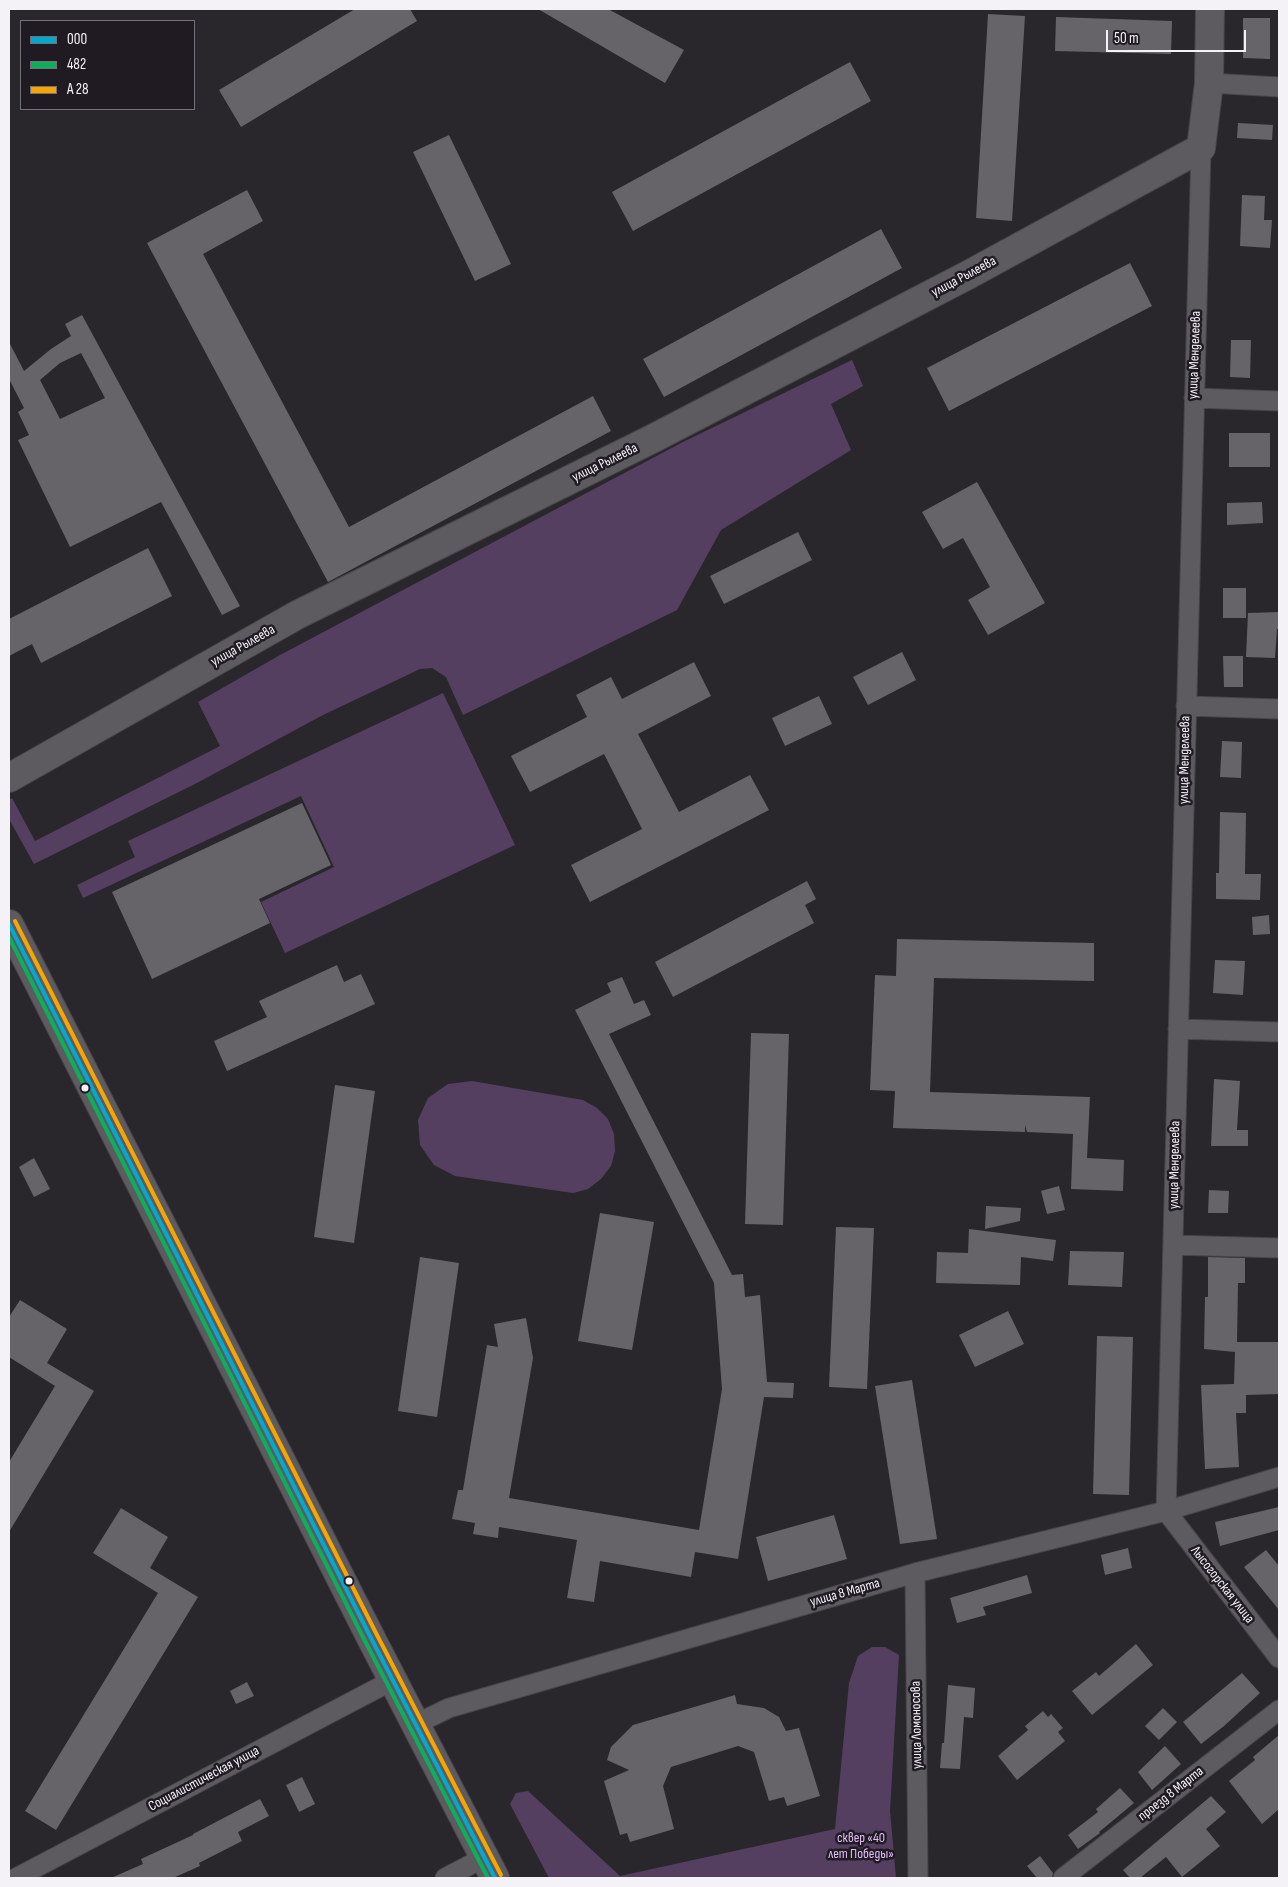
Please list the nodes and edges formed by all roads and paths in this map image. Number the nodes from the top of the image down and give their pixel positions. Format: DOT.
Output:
graph roads {
  1 [pos="1210,9"];
  2 [pos="1209,83"];
  3 [pos="1279,87"];
  4 [pos="1201,148"];
  5 [pos="1194,398"];
  6 [pos="1279,401"];
  7 [pos="1186,706"];
  8 [pos="1279,708"];
  9 [pos="9,778"];
  10 [pos="9,924"];
  11 [pos="1178,1030"];
  12 [pos="1279,1032"];
  13 [pos="1173,1245"];
  14 [pos="1279,1248"];
  15 [pos="1279,1477"];
  16 [pos="1166,1511"];
  17 [pos="915,1572"];
  18 [pos="1279,1658"];
  19 [pos="393,1680"];
  20 [pos="1279,1710"];
  21 [pos="416,1724"];
  22 [pos="490,1868"];
  23 [pos="16,1878"];
  24 [pos="444,1878"];
  25 [pos="918,1878"];
  26 [pos="1063,1878"];
  1 -- 2 [label="street, улица Менделеева"];
  2 -- 3 [label="street"];
  2 -- 4 [label="street, улица Менделеева"];
  4 -- 5 [label="street, улица Менделеева"];
  4 -- 9 [label="street, улица Рылеева"];
  5 -- 6 [label="street"];
  5 -- 7 [label="street, улица Менделеева"];
  7 -- 8 [label="street"];
  7 -- 11 [label="street, улица Менделеева"];
  10 -- 19 [label="street"];
  11 -- 12 [label="street"];
  11 -- 13 [label="street, улица Менделеева"];
  13 -- 14 [label="street"];
  13 -- 16 [label="street, улица Менделеева"];
  15 -- 16 [label="street, улица 8 Марта"];
  16 -- 17 [label="street, улица 8 Марта"];
  16 -- 18 [label="street, Лысогорская улица"];
  17 -- 21 [label="street, улица 8 Марта"];
  17 -- 25 [label="street, улица Ломоносова"];
  19 -- 21 [label="street"];
  19 -- 23 [label="street, Социалистическая улица"];
  20 -- 26 [label="street, проезд 8 Марта"];
  21 -- 22 [label="street"];
  22 -- 24 [label="street"];
}
